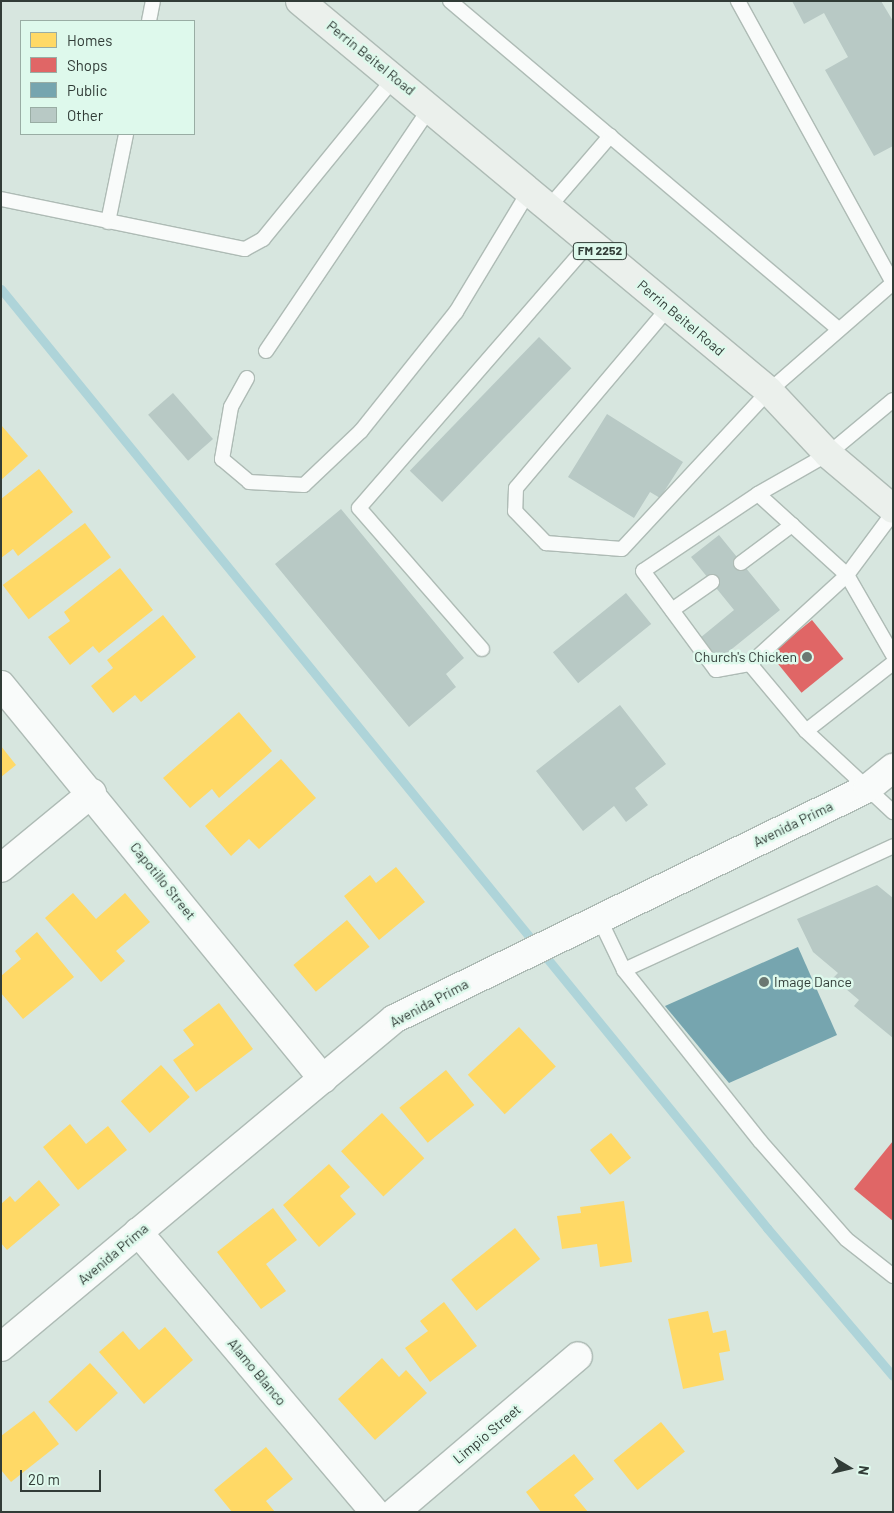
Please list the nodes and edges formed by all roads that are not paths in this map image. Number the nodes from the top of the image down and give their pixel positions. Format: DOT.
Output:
graph roads {
  1 [pos="153,1"];
  2 [pos="300,1"];
  3 [pos="450,1"];
  4 [pos="738,1"];
  5 [pos="149,20"];
  6 [pos="395,77"];
  7 [pos="431,106"];
  8 [pos="126,135"];
  9 [pos="610,136"];
  10 [pos="1,199"];
  11 [pos="539,199"];
  12 [pos="108,222"];
  13 [pos="589,243"];
  14 [pos="669,307"];
  15 [pos="838,329"];
  16 [pos="266,351"];
  17 [pos="247,378"];
  18 [pos="769,391"];
  19 [pos="893,400"];
  20 [pos="828,454"];
  21 [pos="758,494"];
  22 [pos="893,509"];
  23 [pos="893,513"];
  24 [pos="792,525"];
  25 [pos="741,563"];
  26 [pos="847,575"];
  27 [pos="712,582"];
  28 [pos="672,610"];
  29 [pos="482,649"];
  30 [pos="893,655"];
  31 [pos="893,663"];
  32 [pos="750,664"];
  33 [pos="1,685"];
  34 [pos="806,731"];
  35 [pos="893,768"];
  36 [pos="868,788"];
  37 [pos="92,793"];
  38 [pos="893,812"];
  39 [pos="893,846"];
  40 [pos="1,868"];
  41 [pos="598,918"];
  42 [pos="624,970"];
  43 [pos="324,1079"];
  44 [pos="138,1232"];
  45 [pos="893,1276"];
  46 [pos="1,1347"];
  47 [pos="578,1356"];
  48 [pos="375,1512"];
  49 [pos="395,1512"];
  1 -- 5 [label="lane"];
  2 -- 6 [label="main road, Perrin Beitel Road / FM 2252"];
  3 -- 9 [label="lane"];
  4 -- 15 [label="lane"];
  6 -- 7 [label="main road, Perrin Beitel Road / FM 2252"];
  6 -- 12 [label="lane"];
  7 -- 11 [label="main road, Perrin Beitel Road / FM 2252"];
  7 -- 16 [label="lane"];
  8 -- 12 [label="lane"];
  9 -- 11 [label="lane"];
  9 -- 15 [label="lane"];
  10 -- 12 [label="lane"];
  11 -- 13 [label="main road, Perrin Beitel Road / FM 2252"];
  11 -- 17 [label="lane"];
  13 -- 14 [label="main road, Perrin Beitel Road / FM 2252"];
  13 -- 29 [label="lane"];
  14 -- 18 [label="main road, Perrin Beitel Road / FM 2252"];
  14 -- 18 [label="lane"];
  15 -- 18 [label="lane"];
  18 -- 20 [label="main road, Perrin Beitel Road / FM 2252"];
  19 -- 20 [label="lane"];
  20 -- 21 [label="lane"];
  20 -- 22 [label="main road, Perrin Beitel Road / FM 2252"];
  21 -- 24 [label="lane"];
  21 -- 28 [label="lane"];
  23 -- 26 [label="lane"];
  24 -- 25 [label="lane"];
  24 -- 26 [label="lane"];
  26 -- 30 [label="lane"];
  26 -- 32 [label="lane"];
  27 -- 28 [label="lane"];
  28 -- 32 [label="lane"];
  31 -- 34 [label="lane"];
  32 -- 34 [label="lane"];
  33 -- 37 [label="street, Capotillo Street"];
  34 -- 36 [label="lane"];
  35 -- 36 [label="street, Avenida Prima"];
  36 -- 38 [label="lane"];
  36 -- 41 [label="street, Avenida Prima"];
  37 -- 40 [label="street"];
  37 -- 43 [label="street, Capotillo Street"];
  39 -- 42 [label="lane"];
  41 -- 42 [label="lane"];
  41 -- 43 [label="street, Avenida Prima"];
  42 -- 45 [label="lane"];
  43 -- 44 [label="street, Avenida Prima"];
  44 -- 46 [label="street, Avenida Prima"];
  44 -- 48 [label="street, Alamo Blanco"];
  47 -- 49 [label="street, Limpio Street"];
}
